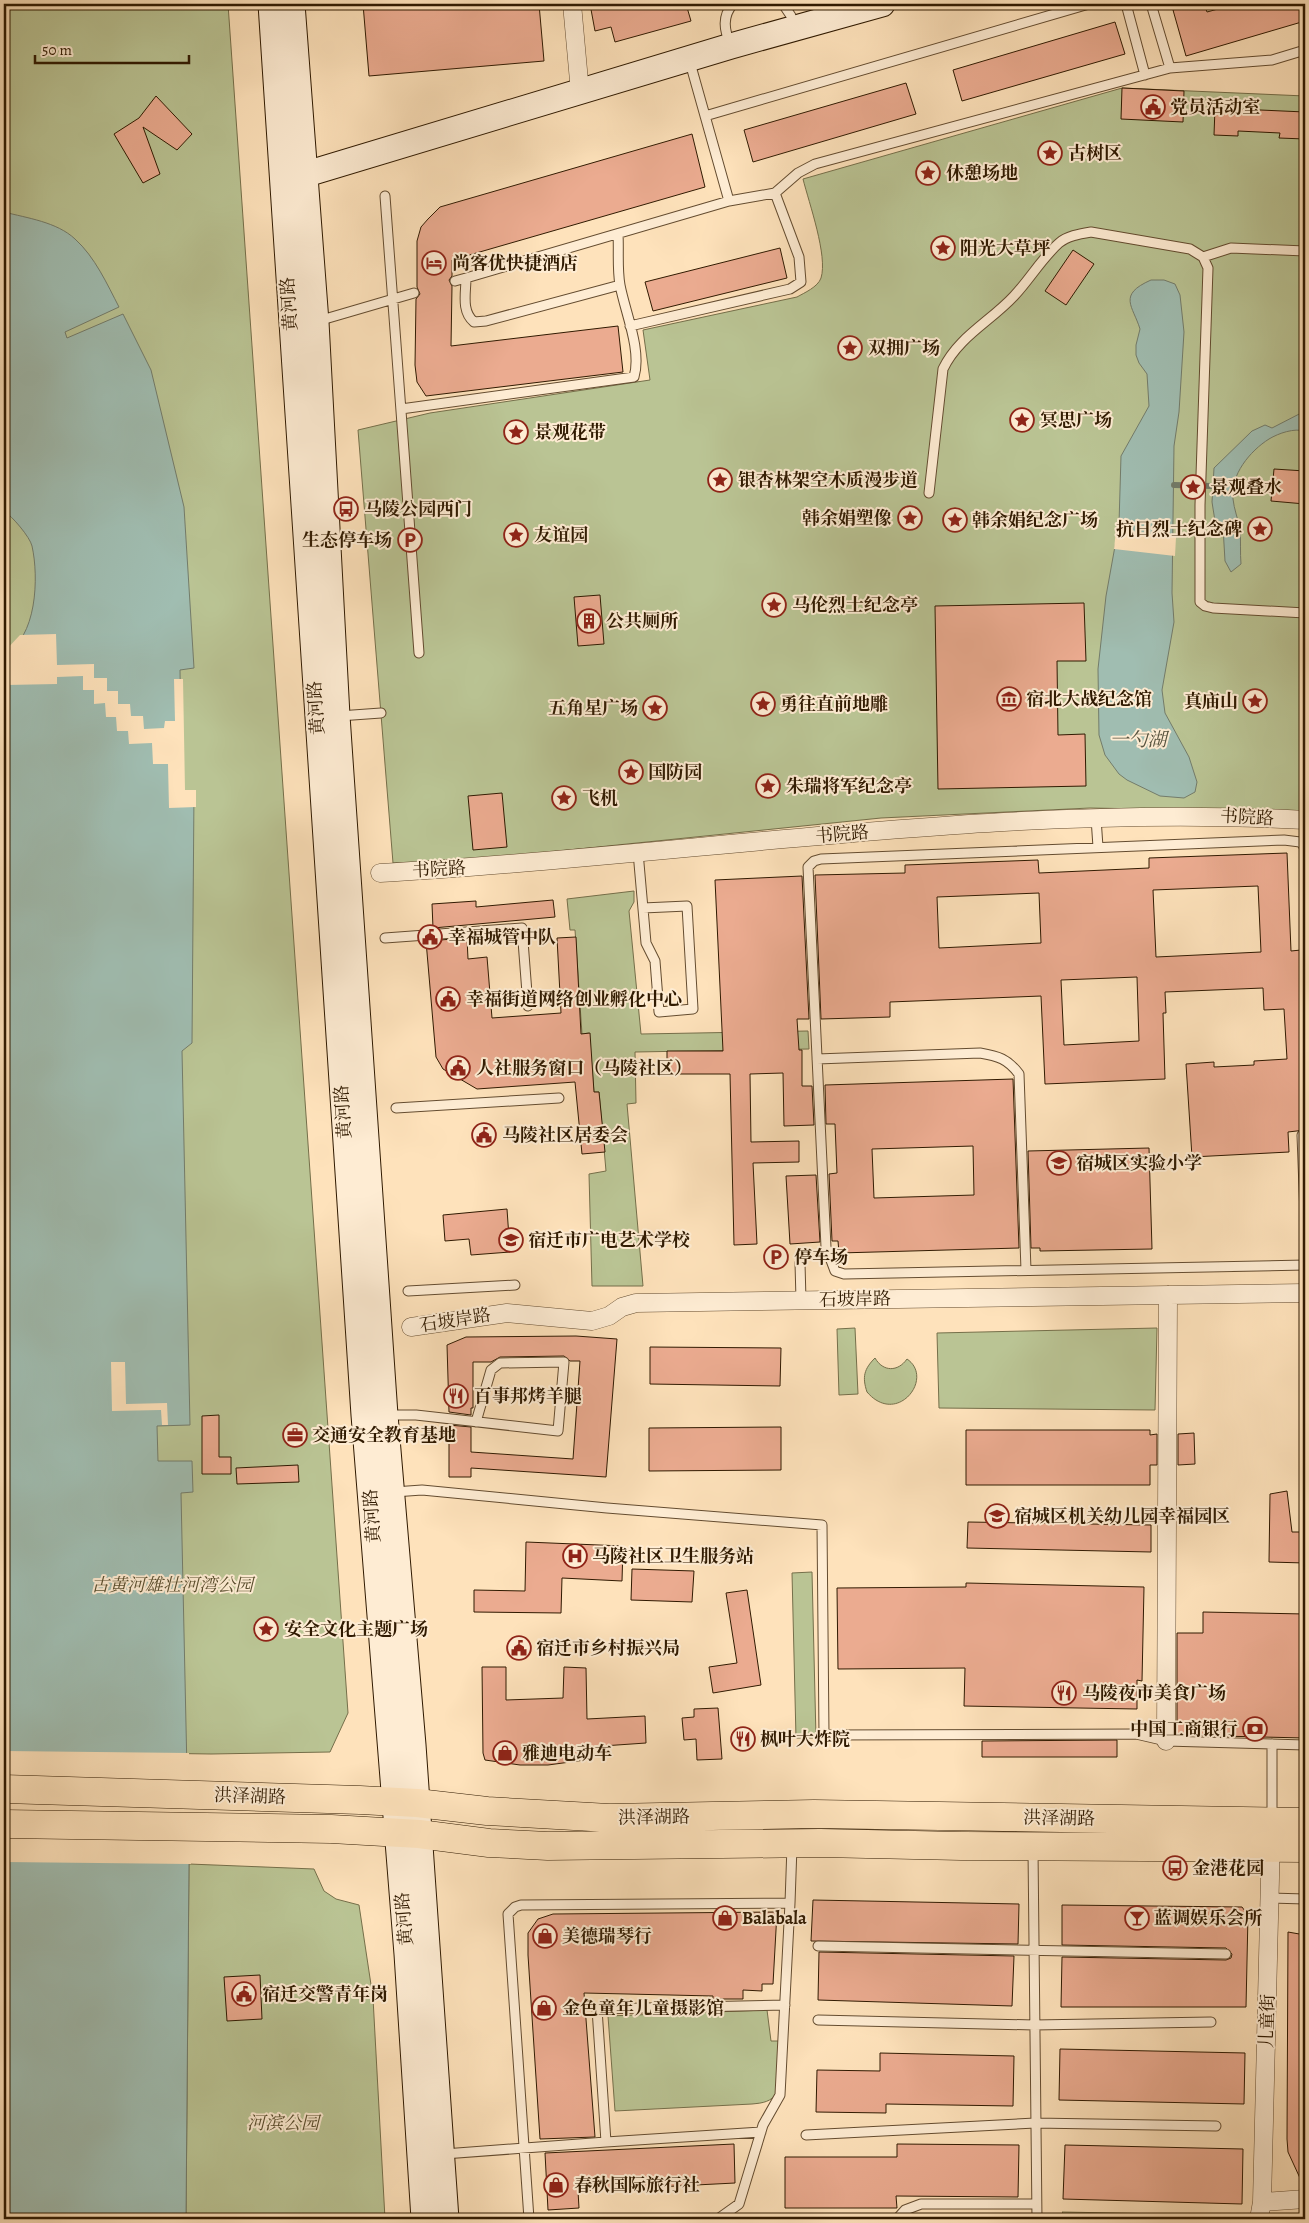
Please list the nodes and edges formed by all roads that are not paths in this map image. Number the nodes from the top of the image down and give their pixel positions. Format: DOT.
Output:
graph roads {
  1 [pos="271,4"];
  2 [pos="292,4"];
  3 [pos="572,4"];
  4 [pos="733,4"];
  5 [pos="783,4"];
  6 [pos="882,4"];
  7 [pos="1089,4"];
  8 [pos="1126,4"];
  9 [pos="1151,4"];
  10 [pos="792,29"];
  11 [pos="731,46"];
  12 [pos="1305,50"];
  13 [pos="689,59"];
  14 [pos="1170,68"];
  15 [pos="1145,75"];
  16 [pos="580,92"];
  17 [pos="705,116"];
  18 [pos="294,178"];
  19 [pos="775,193"];
  20 [pos="385,196"];
  21 [pos="729,201"];
  22 [pos="618,234"];
  23 [pos="1305,251"];
  24 [pos="1203,257"];
  25 [pos="466,278"];
  26 [pos="455,281"];
  27 [pos="620,285"];
  28 [pos="414,293"];
  29 [pos="393,300"];
  30 [pos="316,322"];
  31 [pos="630,326"];
  32 [pos="401,409"];
  33 [pos="929,493"];
  34 [pos="1305,613"];
  35 [pos="419,653"];
  36 [pos="381,713"];
  37 [pos="326,717"];
  38 [pos="1096,818"];
  39 [pos="1305,820"];
  40 [pos="1098,847"];
  41 [pos="1305,847"];
  42 [pos="638,852"];
  43 [pos="380,873"];
  44 [pos="643,908"];
  45 [pos="385,938"];
  46 [pos="528,1006"];
  47 [pos="817,1059"];
  48 [pos="559,1098"];
  49 [pos="396,1108"];
  50 [pos="1302,1135"];
  51 [pos="1305,1215"];
  52 [pos="800,1263"];
  53 [pos="1305,1265"];
  54 [pos="1026,1270"];
  55 [pos="515,1285"];
  56 [pos="408,1291"];
  57 [pos="1305,1293"];
  58 [pos="1168,1295"];
  59 [pos="801,1300"];
  60 [pos="410,1327"];
  61 [pos="375,1415"];
  62 [pos="476,1422"];
  63 [pos="391,1492"];
  64 [pos="1166,1741"];
  65 [pos="1272,1744"];
  66 [pos="1305,1745"];
  67 [pos="4,1789"];
  68 [pos="406,1802"];
  69 [pos="1305,1822"];
  70 [pos="4,1824"];
  71 [pos="408,1833"];
  72 [pos="1272,1835"];
  73 [pos="792,1844"];
  74 [pos="1033,1847"];
  75 [pos="1305,1848"];
  76 [pos="1270,1898"];
  77 [pos="1305,1899"];
  78 [pos="790,1904"];
  79 [pos="818,1946"];
  80 [pos="1033,1951"];
  81 [pos="1226,1954"];
  82 [pos="785,2005"];
  83 [pos="818,2020"];
  84 [pos="1211,2022"];
  85 [pos="1034,2025"];
  86 [pos="1035,2123"];
  87 [pos="1216,2126"];
  88 [pos="761,2132"];
  89 [pos="806,2135"];
  90 [pos="606,2142"];
  91 [pos="524,2148"];
  92 [pos="441,2154"];
  93 [pos="1305,2199"];
  94 [pos="1262,2202"];
  95 [pos="1036,2204"];
  96 [pos="424,2219"];
  97 [pos="446,2219"];
  98 [pos="530,2219"];
  99 [pos="718,2219"];
  100 [pos="897,2219"];
  101 [pos="1036,2219"];
  102 [pos="1259,2219"];
  1 -- 18 [label="main road, 黄河路"];
  2 -- 18 [label="main road, 黄河路"];
  3 -- 16 [label="street"];
  4 -- 11 [label="lane"];
  5 -- 10 [label="lane"];
  6 -- 10 [label="main road"];
  7 -- 17 [label="lane"];
  8 -- 15 [label="lane"];
  9 -- 14 [label="lane"];
  10 -- 11 [label="main road"];
  11 -- 13 [label="main road"];
  12 -- 14 [label="lane"];
  13 -- 16 [label="main road"];
  13 -- 17 [label="lane"];
  14 -- 15 [label="lane"];
  15 -- 19 [label="lane"];
  16 -- 18 [label="main road"];
  17 -- 21 [label="lane"];
  18 -- 30 [label="main road, 黄河路"];
  18 -- 37 [label="main road, 黄河路"];
  19 -- 21 [label="lane"];
  19 -- 31 [label="lane"];
  20 -- 29 [label="lane"];
  21 -- 22 [label="lane"];
  22 -- 25 [label="lane"];
  22 -- 27 [label="lane"];
  23 -- 24 [label="lane"];
  24 -- 33 [label="lane"];
  24 -- 34 [label="lane"];
  25 -- 26 [label="lane"];
  25 -- 27 [label="lane"];
  27 -- 31 [label="lane"];
  28 -- 29 [label="lane"];
  29 -- 30 [label="lane"];
  29 -- 32 [label="lane"];
  30 -- 37 [label="main road, 黄河路"];
  31 -- 32 [label="lane"];
  32 -- 35 [label="lane"];
  36 -- 37 [label="lane"];
  37 -- 61 [label="main road, 黄河路"];
  38 -- 39 [label="street, 书院路"];
  38 -- 40 [label="lane"];
  38 -- 42 [label="street, 书院路"];
  40 -- 41 [label="lane"];
  40 -- 47 [label="lane"];
  42 -- 43 [label="street, 书院路"];
  42 -- 44 [label="lane"];
  44 -- 44 [label="lane"];
  45 -- 46 [label="lane"];
  47 -- 54 [label="lane"];
  47 -- 54 [label="lane"];
  48 -- 49 [label="lane"];
  50 -- 51 [label="lane"];
  52 -- 59 [label="lane"];
  53 -- 54 [label="lane"];
  55 -- 56 [label="lane"];
  57 -- 58 [label="street, 石坡岸路"];
  58 -- 59 [label="street, 石坡岸路"];
  58 -- 64 [label="street"];
  59 -- 60 [label="street, 石坡岸路"];
  61 -- 62 [label="lane"];
  61 -- 63 [label="main road, 黄河路"];
  61 -- 68 [label="main road, 黄河路"];
  62 -- 62 [label="lane"];
  63 -- 64 [label="lane"];
  63 -- 68 [label="main road, 黄河路"];
  64 -- 65 [label="lane"];
  65 -- 66 [label="lane"];
  65 -- 72 [label="lane"];
  67 -- 68 [label="main road, 洪泽湖路"];
  68 -- 71 [label="main road, 黄河路"];
  68 -- 72 [label="main road, 洪泽湖路"];
  69 -- 72 [label="main road, 洪泽湖路"];
  70 -- 71 [label="main road, 洪泽湖路"];
  71 -- 73 [label="main road, 洪泽湖路"];
  71 -- 92 [label="main road, 黄河路"];
  71 -- 96 [label="main road, 黄河路"];
  72 -- 74 [label="main road, 洪泽湖路"];
  72 -- 75 [label="main road, 洪泽湖路"];
  72 -- 76 [label="street, 儿童街"];
  73 -- 74 [label="main road, 洪泽湖路"];
  73 -- 78 [label="lane"];
  74 -- 80 [label="lane"];
  76 -- 77 [label="lane"];
  76 -- 94 [label="street, 儿童街"];
  78 -- 82 [label="lane"];
  78 -- 91 [label="lane"];
  79 -- 80 [label="lane"];
  80 -- 81 [label="lane"];
  80 -- 85 [label="lane"];
  82 -- 88 [label="lane"];
  82 -- 90 [label="lane"];
  83 -- 85 [label="lane"];
  84 -- 85 [label="lane"];
  85 -- 86 [label="lane"];
  86 -- 87 [label="lane"];
  86 -- 89 [label="lane"];
  86 -- 95 [label="lane"];
  88 -- 90 [label="lane"];
  88 -- 99 [label="lane"];
  90 -- 91 [label="lane"];
  91 -- 92 [label="lane"];
  91 -- 98 [label="lane"];
  92 -- 97 [label="main road, 黄河路"];
  93 -- 94 [label="street"];
  94 -- 102 [label="street, 儿童街"];
  95 -- 100 [label="lane"];
  95 -- 101 [label="lane"];
}
